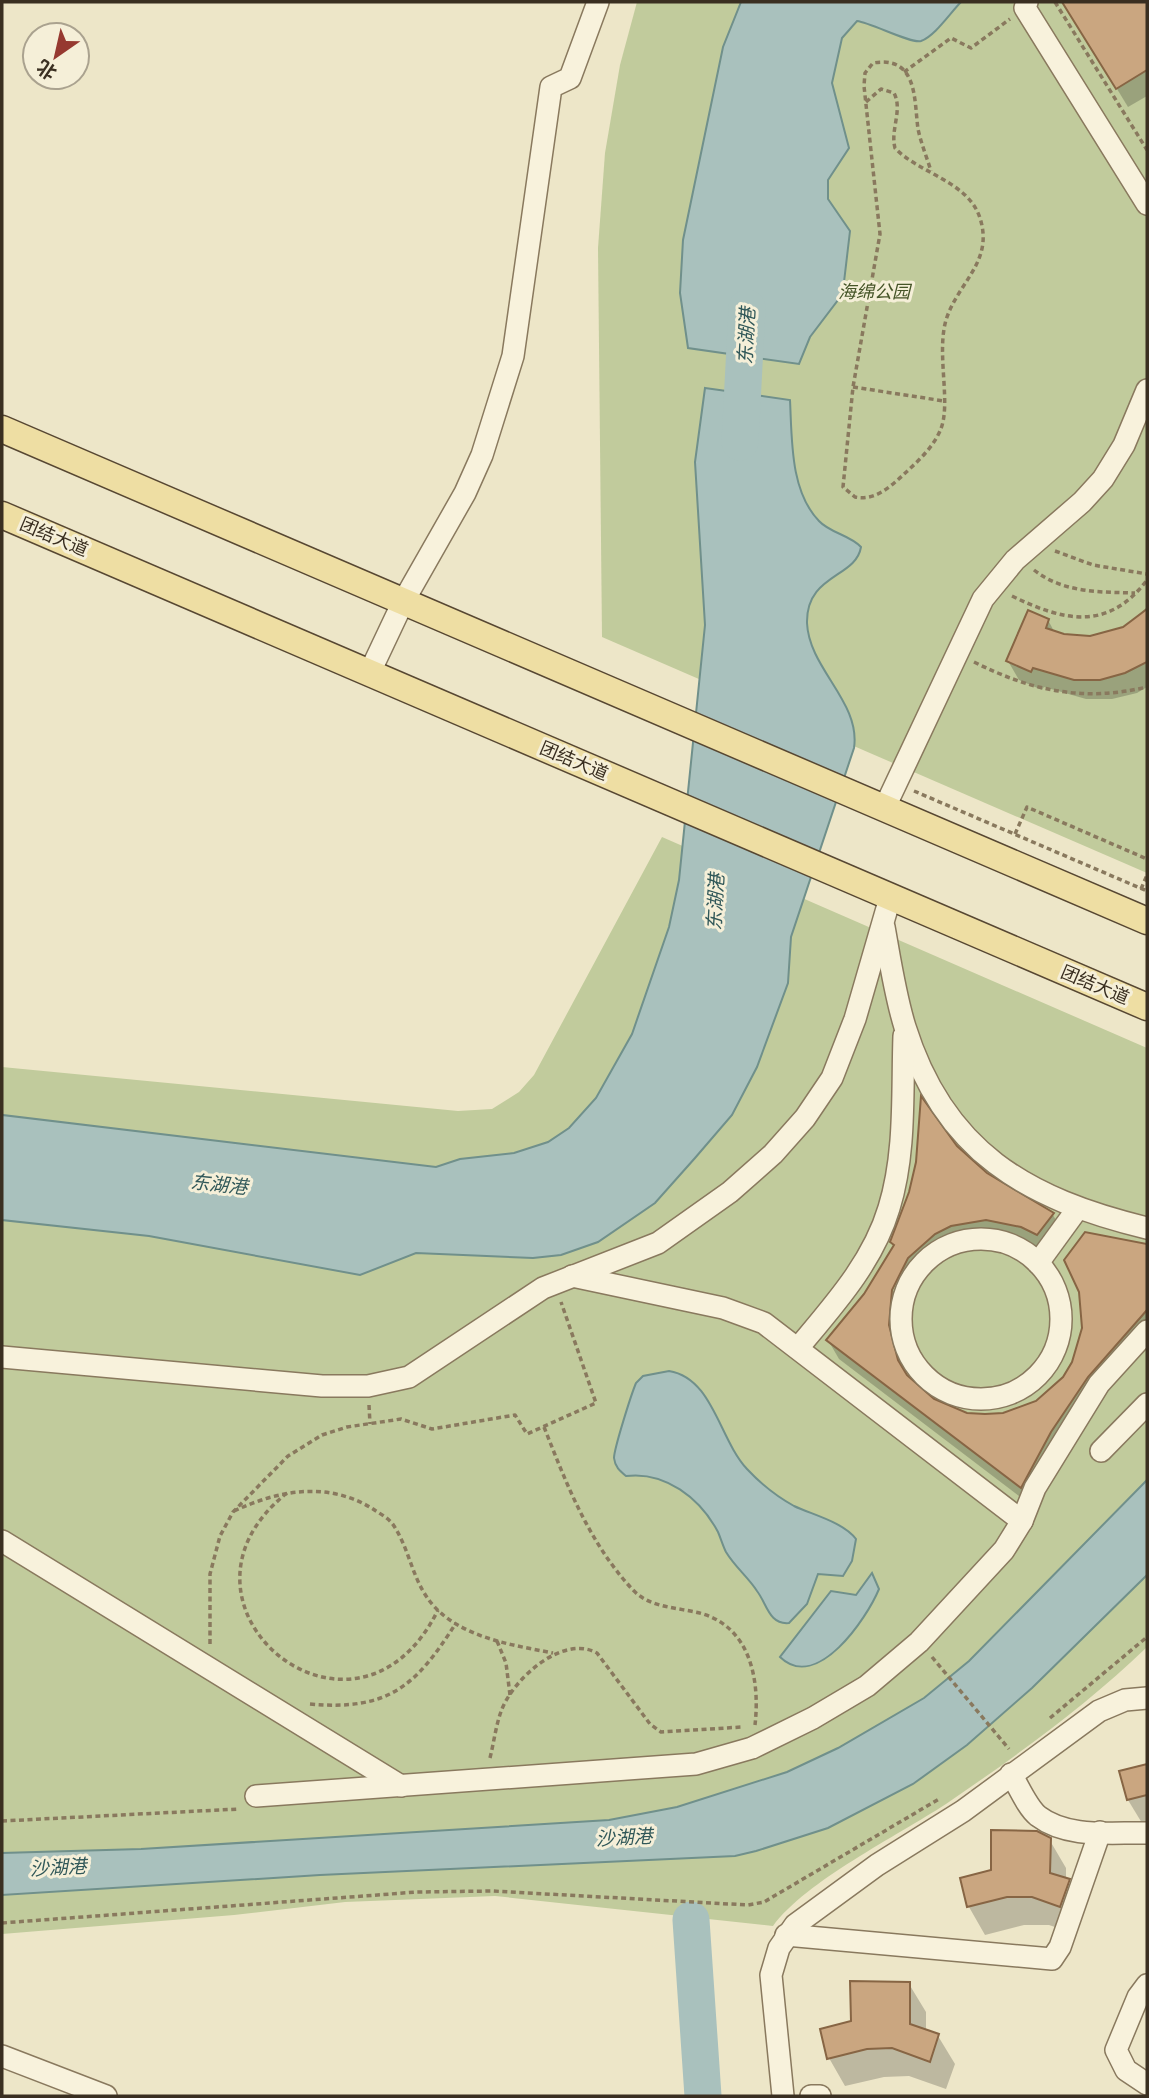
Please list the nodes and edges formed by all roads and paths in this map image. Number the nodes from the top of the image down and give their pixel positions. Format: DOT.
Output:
graph roads {
  1 [pos="598,2"];
  2 [pos="1055,2"];
  3 [pos="1026,5"];
  4 [pos="904,72"];
  5 [pos="866,102"];
  6 [pos="1147,150"];
  7 [pos="931,171"];
  8 [pos="1147,204"];
  9 [pos="853,387"];
  10 [pos="1147,390"];
  11 [pos="944,401"];
  12 [pos="2,429"];
  13 [pos="2,515"];
  14 [pos="1036,541"];
  15 [pos="1019,556"];
  16 [pos="1147,574"];
  17 [pos="1147,580"];
  18 [pos="992,585"];
  19 [pos="1135,593"];
  20 [pos="403,603"];
  21 [pos="956,653"];
  22 [pos="369,674"];
  23 [pos="1147,688"];
  24 [pos="896,783"];
  25 [pos="877,805"];
  26 [pos="1015,834"];
  27 [pos="1147,859"];
  28 [pos="1147,875"];
  29 [pos="1141,889"];
  30 [pos="1147,891"];
  31 [pos="887,910"];
  32 [pos="1147,921"];
  33 [pos="1147,1007"];
  34 [pos="904,1024"];
  35 [pos="1078,1208"];
  36 [pos="1147,1228"];
  37 [pos="1038,1263"];
  38 [pos="563,1280"];
  39 [pos="1147,1331"];
  40 [pos="799,1348"];
  41 [pos="2,1357"];
  42 [pos="1147,1404"];
  43 [pos="544,1427"];
  44 [pos="1101,1451"];
  45 [pos="289,1492"];
  46 [pos="233,1512"];
  47 [pos="1021,1521"];
  48 [pos="2,1541"];
  49 [pos="438,1610"];
  50 [pos="456,1623"];
  51 [pos="1147,1637"];
  52 [pos="497,1641"];
  53 [pos="210,1650"];
  54 [pos="553,1653"];
  55 [pos="938,1665"];
  56 [pos="510,1695"];
  57 [pos="1147,1698"];
  58 [pos="307,1704"];
  59 [pos="1040,1726"];
  60 [pos="754,1737"];
  61 [pos="1019,1741"];
  62 [pos="1009,1749"];
  63 [pos="1001,1755"];
  64 [pos="1011,1774"];
  65 [pos="485,1780"];
  66 [pos="401,1786"];
  67 [pos="950,1793"];
  68 [pos="256,1796"];
  69 [pos="2,1821"];
  70 [pos="1100,1832"];
  71 [pos="1147,1833"];
  72 [pos="2,1923"];
  73 [pos="786,1935"];
  74 [pos="1147,1985"];
  75 [pos="2,2056"];
  76 [pos="1147,2084"];
  77 [pos="106,2096"];
  78 [pos="783,2096"];
  79 [pos="811,2096"];
  80 [pos="820,2096"];
  1 -- 20 [label="street"];
  2 -- 6 [label="path"];
  3 -- 4 [label="path"];
  3 -- 8 [label="street"];
  4 -- 5 [label="path"];
  4 -- 7 [label="path"];
  5 -- 7 [label="path"];
  5 -- 9 [label="path"];
  7 -- 11 [label="path"];
  9 -- 11 [label="path"];
  9 -- 11 [label="path"];
  10 -- 14 [label="street"];
  12 -- 20 [label="main road"];
  13 -- 22 [label="main road, 团结大道"];
  14 -- 15 [label="street"];
  14 -- 16 [label="path"];
  15 -- 18 [label="street"];
  15 -- 19 [label="path"];
  17 -- 19 [label="path"];
  18 -- 19 [label="path"];
  18 -- 21 [label="street"];
  20 -- 22 [label="street"];
  20 -- 25 [label="main road"];
  21 -- 23 [label="path"];
  21 -- 24 [label="street"];
  22 -- 31 [label="main road, 团结大道"];
  24 -- 25 [label="street"];
  24 -- 26 [label="path"];
  25 -- 32 [label="main road"];
  26 -- 27 [label="path"];
  26 -- 29 [label="path"];
  28 -- 29 [label="path"];
  29 -- 30 [label="path"];
  31 -- 33 [label="main road, 团结大道"];
  31 -- 34 [label="street"];
  31 -- 38 [label="street"];
  34 -- 35 [label="street"];
  34 -- 40 [label="street"];
  35 -- 36 [label="street"];
  35 -- 37 [label="street"];
  37 -- 37 [label="street"];
  38 -- 40 [label="street"];
  38 -- 41 [label="street"];
  38 -- 43 [label="path"];
  39 -- 47 [label="street"];
  40 -- 47 [label="street"];
  42 -- 44 [label="street"];
  43 -- 46 [label="path"];
  43 -- 60 [label="path"];
  45 -- 46 [label="path"];
  45 -- 49 [label="path"];
  45 -- 49 [label="path"];
  46 -- 53 [label="path"];
  47 -- 60 [label="street"];
  48 -- 66 [label="street"];
  49 -- 50 [label="path"];
  50 -- 52 [label="path"];
  50 -- 58 [label="path"];
  51 -- 59 [label="path"];
  52 -- 54 [label="path"];
  52 -- 56 [label="path"];
  54 -- 56 [label="path"];
  54 -- 60 [label="path"];
  55 -- 62 [label="path"];
  56 -- 65 [label="path"];
  57 -- 64 [label="street"];
  60 -- 65 [label="street"];
  61 -- 62 [label="path"];
  62 -- 63 [label="path"];
  64 -- 70 [label="street"];
  64 -- 73 [label="street"];
  65 -- 66 [label="street"];
  66 -- 68 [label="street"];
  67 -- 72 [label="path"];
  68 -- 69 [label="path"];
  70 -- 71 [label="street"];
  70 -- 73 [label="street"];
  73 -- 78 [label="street"];
  74 -- 76 [label="street"];
  75 -- 77 [label="street"];
  79 -- 80 [label="street"];
}
